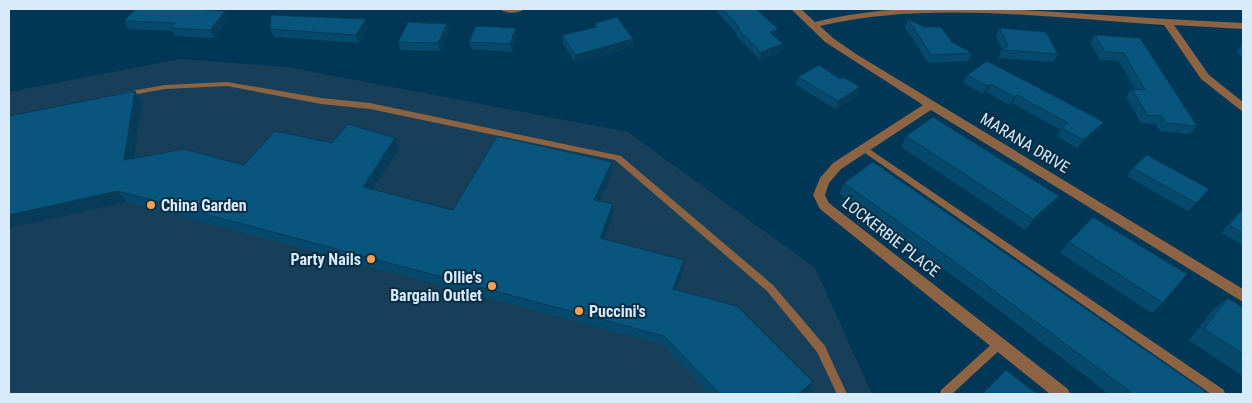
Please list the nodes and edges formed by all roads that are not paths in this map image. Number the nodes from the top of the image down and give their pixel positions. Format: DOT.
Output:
graph roads {
  1 [pos="505,9"];
  2 [pos="519,9"];
  3 [pos="796,9"];
  4 [pos="1167,22"];
  5 [pos="813,25"];
  6 [pos="1243,26"];
  7 [pos="116,96"];
  8 [pos="932,105"];
  9 [pos="1243,108"];
  10 [pos="865,148"];
  11 [pos="1243,296"];
  12 [pos="999,344"];
  13 [pos="842,394"];
  14 [pos="945,394"];
  15 [pos="1062,394"];
  16 [pos="1220,394"];
  1 -- 2 [label="street"];
  3 -- 5 [label="street, MARANA DRIVE"];
  4 -- 5 [label="street"];
  4 -- 6 [label="street"];
  4 -- 9 [label="street"];
  5 -- 8 [label="street, MARANA DRIVE"];
  7 -- 13 [label="lane"];
  8 -- 10 [label="street, LOCKERBIE PLACE"];
  8 -- 11 [label="street, MARANA DRIVE"];
  10 -- 12 [label="street, LOCKERBIE PLACE"];
  10 -- 16 [label="lane"];
  12 -- 14 [label="lane"];
  12 -- 15 [label="street, LOCKERBIE PLACE"];
}
